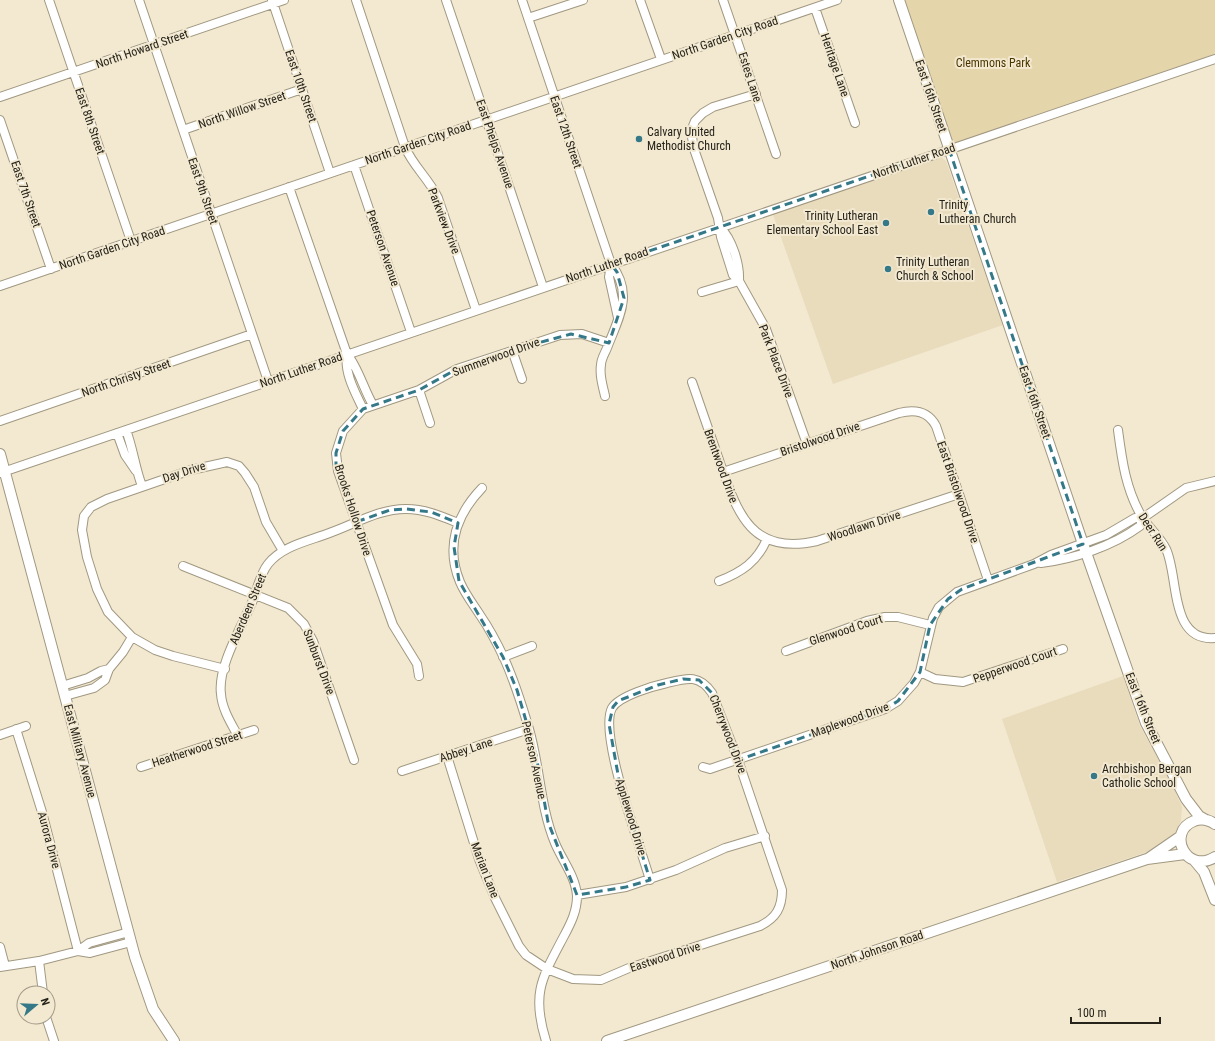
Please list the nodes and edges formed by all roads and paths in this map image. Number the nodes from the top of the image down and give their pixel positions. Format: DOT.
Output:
graph roads {
  1 [pos="49,0"];
  2 [pos="139,0"];
  3 [pos="284,0"];
  4 [pos="356,0"];
  5 [pos="446,0"];
  6 [pos="522,0"];
  7 [pos="583,0"];
  8 [pos="640,0"];
  9 [pos="723,0"];
  10 [pos="837,0"];
  11 [pos="899,0"];
  12 [pos="272,2"];
  13 [pos="815,8"];
  14 [pos="528,18"];
  15 [pos="736,34"];
  16 [pos="154,45"];
  17 [pos="1215,59"];
  18 [pos="662,60"];
  19 [pos="73,72"];
  20 [pos="302,89"];
  21 [pos="756,94"];
  22 [pos="554,96"];
  23 [pos="0,97"];
  24 [pos="487,119"];
  25 [pos="0,120"];
  26 [pos="854,123"];
  27 [pos="183,130"];
  28 [pos="405,147"];
  29 [pos="949,149"];
  30 [pos="776,154"];
  31 [pos="354,165"];
  32 [pos="330,173"];
  33 [pos="289,187"];
  34 [pos="211,214"];
  35 [pos="720,227"];
  36 [pos="131,241"];
  37 [pos="611,264"];
  38 [pos="51,269"];
  39 [pos="739,281"];
  40 [pos="0,286"];
  41 [pos="543,287"];
  42 [pos="702,292"];
  43 [pos="476,310"];
  44 [pos="411,332"];
  45 [pos="252,334"];
  46 [pos="609,343"];
  47 [pos="512,350"];
  48 [pos="347,354"];
  49 [pos="522,379"];
  50 [pos="268,381"];
  51 [pos="692,382"];
  52 [pos="419,390"];
  53 [pos="605,396"];
  54 [pos="373,405"];
  55 [pos="363,408"];
  56 [pos="918,412"];
  57 [pos="0,421"];
  58 [pos="430,423"];
  59 [pos="126,430"];
  60 [pos="1118,430"];
  61 [pos="117,433"];
  62 [pos="807,444"];
  63 [pos="0,454"];
  64 [pos="136,471"];
  65 [pos="2,472"];
  66 [pos="723,472"];
  67 [pos="1215,481"];
  68 [pos="142,486"];
  69 [pos="482,488"];
  70 [pos="959,494"];
  71 [pos="1143,518"];
  72 [pos="356,522"];
  73 [pos="458,523"];
  74 [pos="767,539"];
  75 [pos="1085,547"];
  76 [pos="283,551"];
  77 [pos="183,566"];
  78 [pos="988,580"];
  79 [pos="719,581"];
  80 [pos="255,595"];
  81 [pos="930,625"];
  82 [pos="132,637"];
  83 [pos="1215,638"];
  84 [pos="532,646"];
  85 [pos="1063,649"];
  86 [pos="786,651"];
  87 [pos="504,657"];
  88 [pos="109,669"];
  89 [pos="225,669"];
  90 [pos="920,672"];
  91 [pos="420,676"];
  92 [pos="62,686"];
  93 [pos="65,696"];
  94 [pos="613,707"];
  95 [pos="26,726"];
  96 [pos="16,729"];
  97 [pos="529,729"];
  98 [pos="254,730"];
  99 [pos="0,735"];
  100 [pos="238,736"];
  101 [pos="447,756"];
  102 [pos="354,760"];
  103 [pos="738,760"];
  104 [pos="141,767"];
  105 [pos="703,767"];
  106 [pos="402,771"];
  107 [pos="1186,799"];
  108 [pos="1210,822"];
  109 [pos="1187,825"];
  110 [pos="765,836"];
  111 [pos="1181,836"];
  112 [pos="1185,854"];
  113 [pos="1215,857"];
  114 [pos="1147,859"];
  115 [pos="1194,860"];
  116 [pos="650,880"];
  117 [pos="577,895"];
  118 [pos="1215,900"];
  119 [pos="779,910"];
  120 [pos="130,937"];
  121 [pos="0,947"];
  122 [pos="78,951"];
  123 [pos="39,961"];
  124 [pos="2,966"];
  125 [pos="546,969"];
  126 [pos="42,985"];
  127 [pos="49,1025"];
  128 [pos="54,1041"];
  129 [pos="174,1041"];
  130 [pos="546,1041"];
  131 [pos="607,1041"];
  1 -- 19 [label="street, East 8th Street"];
  2 -- 16 [label="street, East 9th Street"];
  3 -- 12 [label="street, North Howard Street"];
  4 -- 28 [label="street, Parkview Drive"];
  5 -- 24 [label="street, East Phelps Avenue"];
  6 -- 14 [label="street, East 12th Street"];
  7 -- 14 [label="street"];
  8 -- 18 [label="street"];
  9 -- 15 [label="street, Estes Lane"];
  10 -- 13 [label="street, North Garden City Road"];
  11 -- 29 [label="main road, East 16th Street"];
  12 -- 16 [label="street, North Howard Street"];
  12 -- 20 [label="street, East 10th Street"];
  13 -- 15 [label="street, North Garden City Road"];
  13 -- 26 [label="street, Heritage Lane"];
  14 -- 22 [label="street, East 12th Street"];
  15 -- 18 [label="street, North Garden City Road"];
  15 -- 21 [label="street, Estes Lane"];
  16 -- 19 [label="street, North Howard Street"];
  16 -- 27 [label="street, East 9th Street"];
  17 -- 29 [label="street, North Luther Road"];
  18 -- 22 [label="street, North Garden City Road"];
  19 -- 23 [label="street, North Howard Street"];
  19 -- 36 [label="street, East 8th Street"];
  20 -- 27 [label="street, North Willow Street"];
  20 -- 32 [label="street, East 10th Street"];
  21 -- 30 [label="street, Estes Lane"];
  21 -- 35 [label="street, Park Place Drive"];
  22 -- 24 [label="street, North Garden City Road"];
  22 -- 37 [label="street, East 12th Street"];
  24 -- 28 [label="street, North Garden City Road"];
  24 -- 41 [label="street, East Phelps Avenue"];
  25 -- 38 [label="street, East 7th Street"];
  27 -- 34 [label="street, East 9th Street"];
  28 -- 31 [label="street, North Garden City Road"];
  28 -- 43 [label="street, Parkview Drive"];
  29 -- 35 [label="street, North Luther Road"];
  29 -- 75 [label="main road, East 16th Street"];
  31 -- 32 [label="street, North Garden City Road"];
  31 -- 44 [label="street, Peterson Avenue"];
  32 -- 33 [label="street, North Garden City Road"];
  33 -- 34 [label="street, North Garden City Road"];
  33 -- 48 [label="street"];
  34 -- 36 [label="street, North Garden City Road"];
  34 -- 45 [label="street, East 9th Street"];
  35 -- 37 [label="street, North Luther Road"];
  35 -- 39 [label="street, Park Place Drive"];
  36 -- 38 [label="street, North Garden City Road"];
  37 -- 41 [label="street, North Luther Road"];
  37 -- 46 [label="street, East 12th Street"];
  38 -- 40 [label="street, North Garden City Road"];
  39 -- 42 [label="street"];
  39 -- 62 [label="street, Park Place Drive"];
  41 -- 43 [label="street, North Luther Road"];
  43 -- 44 [label="street, North Luther Road"];
  44 -- 48 [label="street, North Luther Road"];
  45 -- 50 [label="street, East 9th Street"];
  45 -- 57 [label="street, North Christy Street"];
  46 -- 47 [label="street, Summerwood Drive"];
  46 -- 53 [label="street, East 12th Street"];
  47 -- 49 [label="street"];
  47 -- 52 [label="street, Summerwood Drive"];
  48 -- 50 [label="street, North Luther Road"];
  48 -- 54 [label="street"];
  48 -- 55 [label="street"];
  50 -- 59 [label="street, North Luther Road"];
  51 -- 66 [label="street, Brentwood Drive"];
  52 -- 54 [label="street, Summerwood Drive"];
  52 -- 58 [label="street"];
  54 -- 55 [label="street, Summerwood Drive"];
  55 -- 72 [label="street, Brooks Hollow Drive"];
  56 -- 62 [label="street, Bristolwood Drive"];
  56 -- 70 [label="street, East Bristolwood Drive"];
  59 -- 61 [label="street, North Luther Road"];
  59 -- 64 [label="street"];
  60 -- 71 [label="street, Deer Run"];
  61 -- 64 [label="street"];
  61 -- 65 [label="street, North Luther Road"];
  62 -- 66 [label="street, Bristolwood Drive"];
  63 -- 65 [label="main road, East Military Avenue"];
  64 -- 68 [label="street"];
  65 -- 92 [label="main road, East Military Avenue"];
  66 -- 74 [label="street, Brentwood Drive"];
  67 -- 71 [label="street, Maplewood Drive"];
  68 -- 76 [label="street, Day Drive"];
  68 -- 82 [label="street, Day Drive"];
  69 -- 73 [label="street, Peterson Avenue"];
  70 -- 74 [label="street, Woodlawn Drive"];
  70 -- 78 [label="street, East Bristolwood Drive"];
  71 -- 75 [label="street, Maplewood Drive"];
  71 -- 83 [label="street, Deer Run"];
  72 -- 73 [label="street, Aberdeen Street"];
  72 -- 76 [label="street, Aberdeen Street"];
  72 -- 91 [label="street, Brooks Hollow Drive"];
  73 -- 87 [label="street, Peterson Avenue"];
  74 -- 79 [label="street"];
  75 -- 78 [label="street, Maplewood Drive"];
  75 -- 107 [label="main road, East 16th Street"];
  76 -- 80 [label="street, Aberdeen Street"];
  77 -- 80 [label="street, Sunburst Drive"];
  78 -- 81 [label="street, Maplewood Drive"];
  80 -- 89 [label="street, Aberdeen Street"];
  80 -- 102 [label="street, Sunburst Drive"];
  81 -- 86 [label="street, Glenwood Court"];
  81 -- 90 [label="street, Maplewood Drive"];
  82 -- 88 [label="street"];
  82 -- 89 [label="street, Day Drive"];
  84 -- 87 [label="street"];
  85 -- 90 [label="street, Pepperwood Court"];
  87 -- 97 [label="street, Peterson Avenue"];
  88 -- 92 [label="street"];
  88 -- 93 [label="street"];
  89 -- 100 [label="street, Aberdeen Street"];
  90 -- 103 [label="street, Maplewood Drive"];
  92 -- 93 [label="main road, East Military Avenue"];
  93 -- 120 [label="main road, East Military Avenue"];
  94 -- 103 [label="street, Cherrywood Drive"];
  94 -- 116 [label="street, Applewood Drive"];
  95 -- 96 [label="street"];
  96 -- 99 [label="street"];
  96 -- 122 [label="street, Aurora Drive"];
  97 -- 101 [label="street, Abbey Lane"];
  97 -- 117 [label="street, Peterson Avenue"];
  98 -- 100 [label="street, Heatherwood Street"];
  100 -- 104 [label="street, Heatherwood Street"];
  101 -- 106 [label="street, Abbey Lane"];
  101 -- 125 [label="street, Marian Lane"];
  103 -- 105 [label="street, Maplewood Drive"];
  103 -- 110 [label="street, Cherrywood Drive"];
  107 -- 108 [label="main road, East 16th Street"];
  107 -- 109 [label="main road, East 16th Street"];
  108 -- 109 [label="main road"];
  109 -- 111 [label="main road"];
  110 -- 116 [label="street"];
  110 -- 119 [label="street, Cherrywood Drive"];
  111 -- 112 [label="main road"];
  111 -- 114 [label="main road, North Johnson Road"];
  112 -- 114 [label="main road, North Johnson Road"];
  112 -- 115 [label="main road"];
  113 -- 115 [label="main road"];
  114 -- 131 [label="main road, North Johnson Road"];
  115 -- 118 [label="main road"];
  116 -- 117 [label="street"];
  117 -- 125 [label="street, Peterson Avenue"];
  119 -- 125 [label="street, Eastwood Drive"];
  120 -- 122 [label="street"];
  120 -- 129 [label="main road, East Military Avenue"];
  121 -- 124 [label="street"];
  122 -- 123 [label="street"];
  123 -- 124 [label="street"];
  123 -- 126 [label="street"];
  125 -- 130 [label="street, Peterson Avenue"];
  127 -- 128 [label="street"];
}
